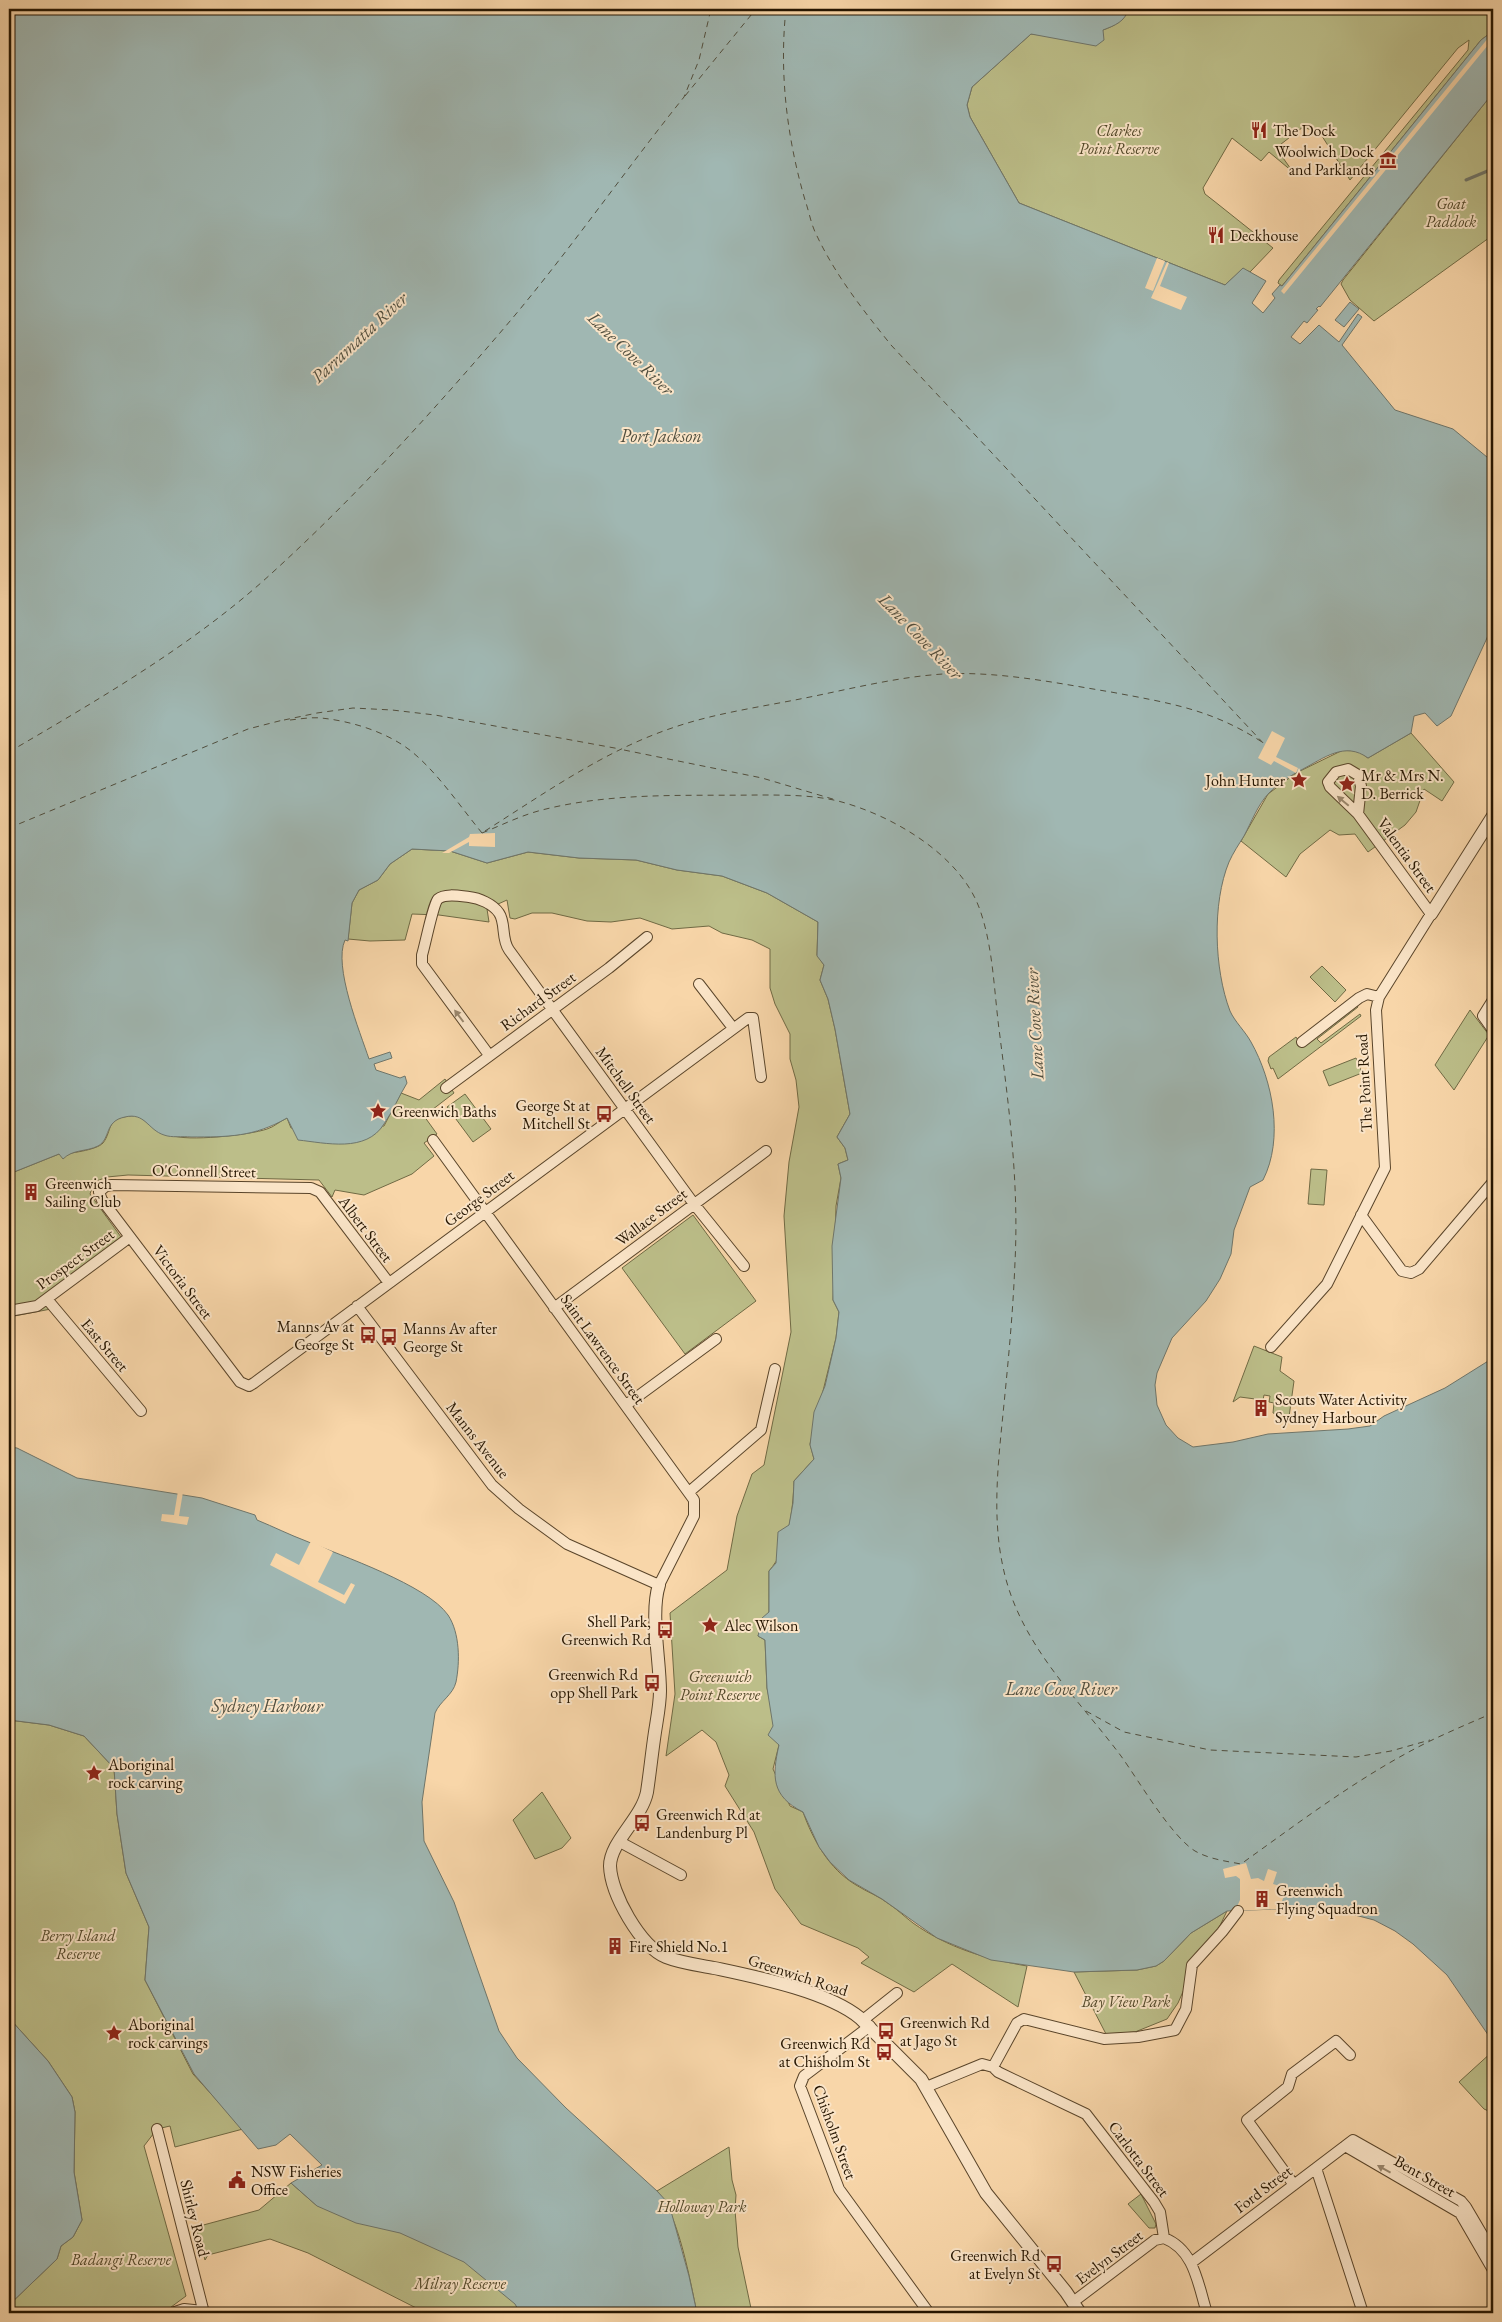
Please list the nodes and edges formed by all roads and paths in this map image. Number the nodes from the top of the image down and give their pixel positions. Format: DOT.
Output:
graph roads {
  1 [pos="1358,814"];
  2 [pos="1493,816"];
  3 [pos="1431,914"];
  4 [pos="646,937"];
  5 [pos="699,984"];
  6 [pos="1379,997"];
  7 [pos="1493,1000"];
  8 [pos="552,1009"];
  9 [pos="733,1028"];
  10 [pos="1493,1030"];
  11 [pos="1302,1042"];
  12 [pos="489,1055"];
  13 [pos="761,1077"];
  14 [pos="446,1088"];
  15 [pos="624,1108"];
  16 [pos="433,1140"];
  17 [pos="766,1151"];
  18 [pos="1493,1182"];
  19 [pos="320,1192"];
  20 [pos="102,1200"];
  21 [pos="694,1204"];
  22 [pos="484,1212"];
  23 [pos="1361,1215"];
  24 [pos="130,1237"];
  25 [pos="744,1266"];
  26 [pos="389,1283"];
  27 [pos="47,1299"];
  28 [pos="357,1306"];
  29 [pos="554,1308"];
  30 [pos="9,1311"];
  31 [pos="716,1339"];
  32 [pos="1271,1347"];
  33 [pos="775,1369"];
  34 [pos="240,1382"];
  35 [pos="626,1406"];
  36 [pos="141,1410"];
  37 [pos="689,1492"];
  38 [pos="659,1585"];
  39 [pos="620,1842"];
  40 [pos="680,1875"];
  41 [pos="1238,1911"];
  42 [pos="897,1993"];
  43 [pos="866,2023"];
  44 [pos="1350,2055"];
  45 [pos="993,2067"];
  46 [pos="926,2087"];
  47 [pos="157,2129"];
  48 [pos="1353,2140"];
  49 [pos="1344,2146"];
  50 [pos="1316,2168"];
  51 [pos="1294,2185"];
  52 [pos="1164,2238"];
  53 [pos="1493,2253"];
  54 [pos="1191,2263"];
  55 [pos="1493,2270"];
  56 [pos="1076,2308"];
  57 [pos="203,2312"];
  58 [pos="172,2313"];
  59 [pos="929,2313"];
  60 [pos="1207,2313"];
  61 [pos="1362,2313"];
  1 -- 3 [label="street, Valentia Street"];
  2 -- 3 [label="street, The Point Road"];
  3 -- 6 [label="street, The Point Road"];
  4 -- 8 [label="street, Richard Street"];
  5 -- 9 [label="street"];
  6 -- 11 [label="street"];
  6 -- 23 [label="street, The Point Road"];
  7 -- 10 [label="street"];
  8 -- 12 [label="street, Richard Street"];
  12 -- 8 [label="street, Mitchell Street, one-way"];
  8 -- 15 [label="street, Mitchell Street"];
  9 -- 13 [label="street, George Street"];
  9 -- 15 [label="street, George Street"];
  12 -- 14 [label="street, Richard Street"];
  15 -- 21 [label="street, Mitchell Street"];
  15 -- 22 [label="street, George Street"];
  16 -- 22 [label="street, Saint Lawrence Street"];
  17 -- 21 [label="street, Wallace Street"];
  18 -- 23 [label="street"];
  19 -- 20 [label="street, O'Connell Street"];
  19 -- 26 [label="street, Albert Street"];
  20 -- 24 [label="street, Victoria Street"];
  21 -- 25 [label="street, Mitchell Street"];
  21 -- 29 [label="street, Wallace Street"];
  22 -- 26 [label="street, George Street"];
  22 -- 29 [label="street, Saint Lawrence Street"];
  23 -- 32 [label="street, The Point Road"];
  24 -- 27 [label="street, Prospect Street"];
  24 -- 34 [label="street, Victoria Street"];
  26 -- 28 [label="street, George Street"];
  27 -- 30 [label="street, Prospect Street"];
  27 -- 36 [label="street, East Street"];
  28 -- 34 [label="street, George Street"];
  28 -- 38 [label="street, Manns Avenue"];
  29 -- 35 [label="street, Saint Lawrence Street"];
  31 -- 35 [label="street"];
  33 -- 37 [label="street"];
  35 -- 37 [label="street, Saint Lawrence Street"];
  37 -- 38 [label="street, Saint Lawrence Street"];
  38 -- 39 [label="street, Greenwich Road"];
  39 -- 40 [label="street"];
  39 -- 43 [label="street, Greenwich Road"];
  41 -- 45 [label="street"];
  42 -- 43 [label="street, Chisholm Street"];
  43 -- 46 [label="street, Greenwich Road"];
  43 -- 59 [label="street, Chisholm Street"];
  44 -- 51 [label="street"];
  45 -- 46 [label="street"];
  45 -- 52 [label="street, Carlotta Street"];
  46 -- 56 [label="street, Greenwich Road"];
  47 -- 57 [label="street, Shirley Road"];
  48 -- 49 [label="street, Ford Street"];
  48 -- 53 [label="street, Bent Street"];
  49 -- 50 [label="street, Ford Street"];
  55 -- 49 [label="street, Bent Street, one-way"];
  50 -- 51 [label="street, Ford Street"];
  50 -- 61 [label="street"];
  51 -- 54 [label="street, Ford Street"];
  52 -- 54 [label="street"];
  52 -- 56 [label="street, Evelyn Street"];
  54 -- 60 [label="street"];
  57 -- 58 [label="street"];
}
